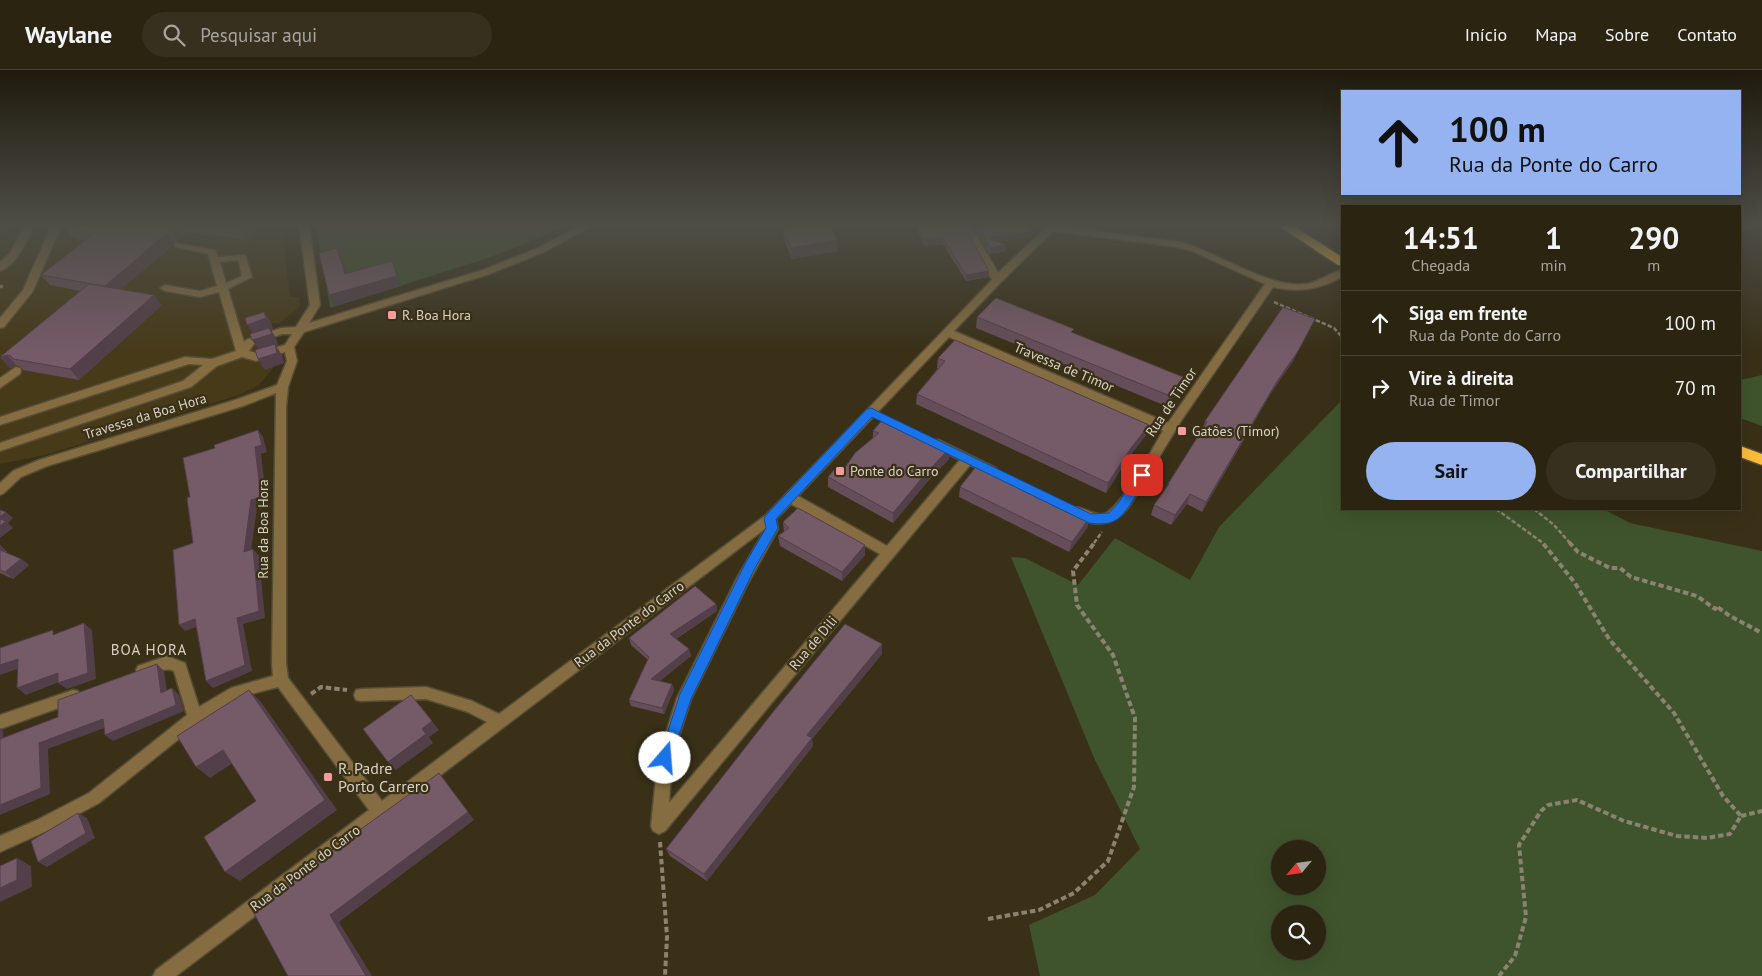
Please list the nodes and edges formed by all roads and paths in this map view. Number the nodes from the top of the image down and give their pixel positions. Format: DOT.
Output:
graph roads {
  1 [pos="39,266"];
  2 [pos="218,266"];
  3 [pos="244,266"];
  4 [pos="310,266"];
  5 [pos="500,266"];
  6 [pos="989,266"];
  7 [pos="1011,266"];
  8 [pos="1234,266"];
  9 [pos="1341,274"];
  10 [pos="997,280"];
  11 [pos="1271,283"];
  12 [pos="0,286"];
  13 [pos="165,288"];
  14 [pos="223,288"];
  15 [pos="0,290"];
  16 [pos="1262,297"];
  17 [pos="0,325"];
  18 [pos="298,330"];
  19 [pos="947,332"];
  20 [pos="1341,336"];
  21 [pos="289,347"];
  22 [pos="242,354"];
  23 [pos="213,363"];
  24 [pos="16,371"];
  25 [pos="0,384"];
  26 [pos="282,387"];
  27 [pos="0,421"];
  28 [pos="1170,429"];
  29 [pos="924,438"];
  30 [pos="0,447"];
  31 [pos="1741,451"];
  32 [pos="968,459"];
  33 [pos="1762,460"];
  34 [pos="1002,476"];
  35 [pos="0,490"];
  36 [pos="790,497"];
  37 [pos="1063,506"];
  38 [pos="1497,510"];
  39 [pos="1535,510"];
  40 [pos="1113,517"];
  41 [pos="770,518"];
  42 [pos="889,553"];
  43 [pos="1762,632"];
  44 [pos="130,675"];
  45 [pos="281,680"];
  46 [pos="84,692"];
  47 [pos="360,695"];
  48 [pos="297,703"];
  49 [pos="195,717"];
  50 [pos="0,722"];
  51 [pos="499,722"];
  52 [pos="1762,811"];
  53 [pos="380,812"];
  54 [pos="1741,816"];
  55 [pos="659,826"];
  56 [pos="0,844"];
  57 [pos="988,919"];
  58 [pos="162,976"];
  59 [pos="665,976"];
  60 [pos="1499,976"];
  1 -- 17 [label="street"];
  2 -- 14 [label="street"];
  3 -- 14 [label="street"];
  4 -- 18 [label="street, Rua da Boa Hora"];
  5 -- 18 [label="street"];
  6 -- 10 [label="street"];
  7 -- 10 [label="street, Rua da Ponte do Carro"];
  8 -- 11 [label="street"];
  9 -- 11 [label="street"];
  10 -- 19 [label="street, Rua da Ponte do Carro"];
  11 -- 16 [label="street, Rua de Timor"];
  12 -- 15 [label="path"];
  13 -- 14 [label="street"];
  14 -- 22 [label="street"];
  16 -- 20 [label="path"];
  16 -- 28 [label="street, Rua de Timor"];
  18 -- 21 [label="street, Rua da Boa Hora"];
  18 -- 22 [label="street"];
  19 -- 28 [label="street, Travessa de Timor"];
  19 -- 36 [label="street, Rua da Ponte do Carro"];
  21 -- 22 [label="street"];
  21 -- 26 [label="street, Rua da Boa Hora"];
  22 -- 23 [label="street"];
  23 -- 27 [label="street"];
  23 -- 30 [label="street"];
  24 -- 25 [label="street"];
  26 -- 35 [label="street, Travessa da Boa Hora"];
  26 -- 45 [label="street, Rua da Boa Hora"];
  28 -- 40 [label="street, Rua de Timor"];
  29 -- 32 [label="street"];
  31 -- 33 [label="highway"];
  32 -- 34 [label="street"];
  32 -- 42 [label="street, Rua de Dili"];
  36 -- 41 [label="street, Rua da Ponte do Carro"];
  36 -- 42 [label="street"];
  37 -- 40 [label="street"];
  38 -- 54 [label="path"];
  39 -- 43 [label="path"];
  40 -- 57 [label="path"];
  41 -- 51 [label="street, Rua da Ponte do Carro"];
  41 -- 55 [label="street"];
  42 -- 55 [label="street, Rua de Dili"];
  44 -- 49 [label="street"];
  45 -- 48 [label="street"];
  45 -- 49 [label="street"];
  46 -- 50 [label="street"];
  47 -- 48 [label="path"];
  47 -- 51 [label="street"];
  48 -- 53 [label="street"];
  49 -- 56 [label="street"];
  51 -- 53 [label="street, Rua da Ponte do Carro"];
  52 -- 54 [label="path"];
  53 -- 58 [label="street, Rua da Ponte do Carro"];
  54 -- 60 [label="path"];
  55 -- 59 [label="path"];
}
